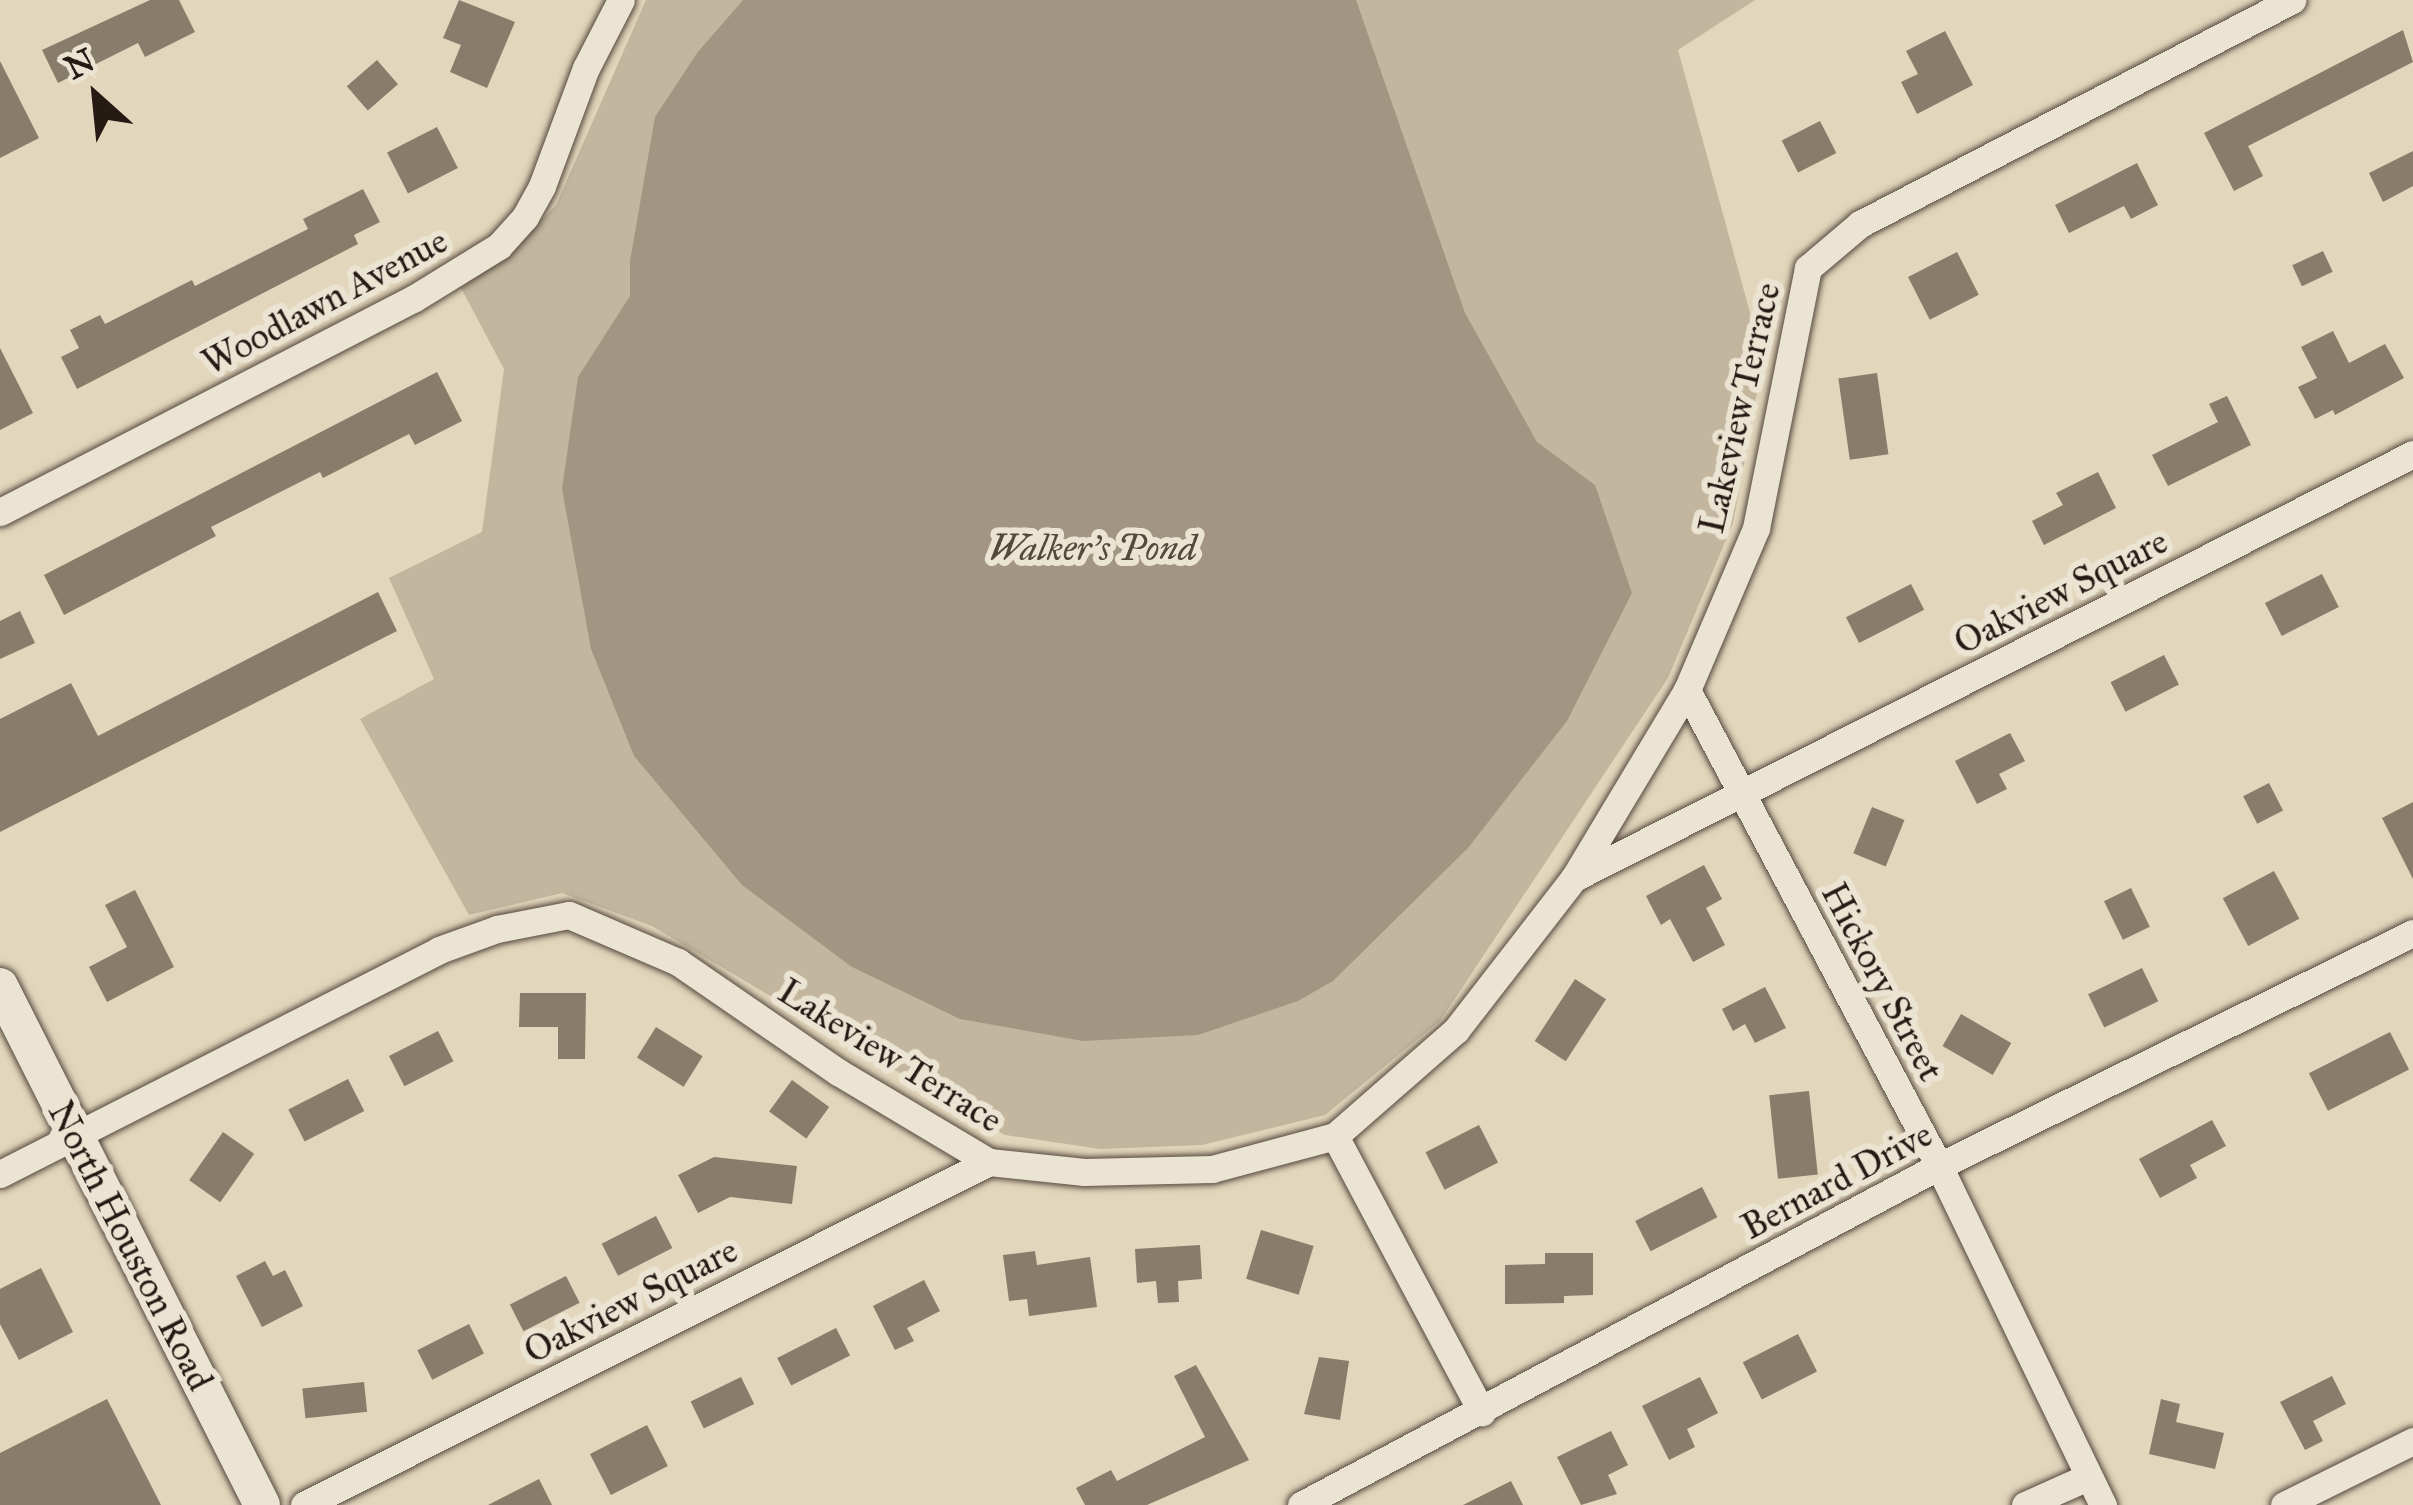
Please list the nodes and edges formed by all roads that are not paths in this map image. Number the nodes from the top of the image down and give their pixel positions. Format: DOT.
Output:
graph roads {
  1 [pos="621,0"];
  2 [pos="2292,0"];
  3 [pos="2413,454"];
  4 [pos="0,512"];
  5 [pos="1687,690"];
  6 [pos="1742,795"];
  7 [pos="1574,878"];
  8 [pos="2413,933"];
  9 [pos="0,986"];
  10 [pos="74,1136"];
  11 [pos="1335,1136"];
  12 [pos="989,1162"];
  13 [pos="1939,1166"];
  14 [pos="0,1174"];
  15 [pos="1481,1412"];
  16 [pos="2413,1441"];
  17 [pos="2088,1477"];
  18 [pos="262,1505"];
  19 [pos="304,1505"];
  20 [pos="1301,1505"];
  21 [pos="2025,1505"];
  22 [pos="2103,1505"];
  23 [pos="2284,1505"];
  1 -- 4 [label="street, Woodlawn Avenue"];
  2 -- 5 [label="street, Lakeview Terrace"];
  3 -- 6 [label="street, Oakview Square"];
  5 -- 6 [label="street, Hickory Street"];
  5 -- 7 [label="street, Lakeview Terrace"];
  6 -- 7 [label="street, Lakeview Terrace"];
  6 -- 13 [label="street, Hickory Street"];
  7 -- 11 [label="street, Lakeview Terrace"];
  8 -- 13 [label="street, Bernard Drive"];
  9 -- 10 [label="street, North Houston Road"];
  10 -- 12 [label="street, Lakeview Terrace"];
  10 -- 14 [label="street, Lakeview Terrace"];
  10 -- 18 [label="street, North Houston Road"];
  11 -- 12 [label="street, Lakeview Terrace"];
  11 -- 15 [label="street"];
  12 -- 19 [label="street, Oakview Square"];
  13 -- 15 [label="street, Bernard Drive"];
  13 -- 17 [label="street, Hickory Street"];
  15 -- 20 [label="street, Bernard Drive"];
  16 -- 23 [label="street"];
  17 -- 21 [label="street"];
  17 -- 22 [label="street, Hickory Street"];
}
